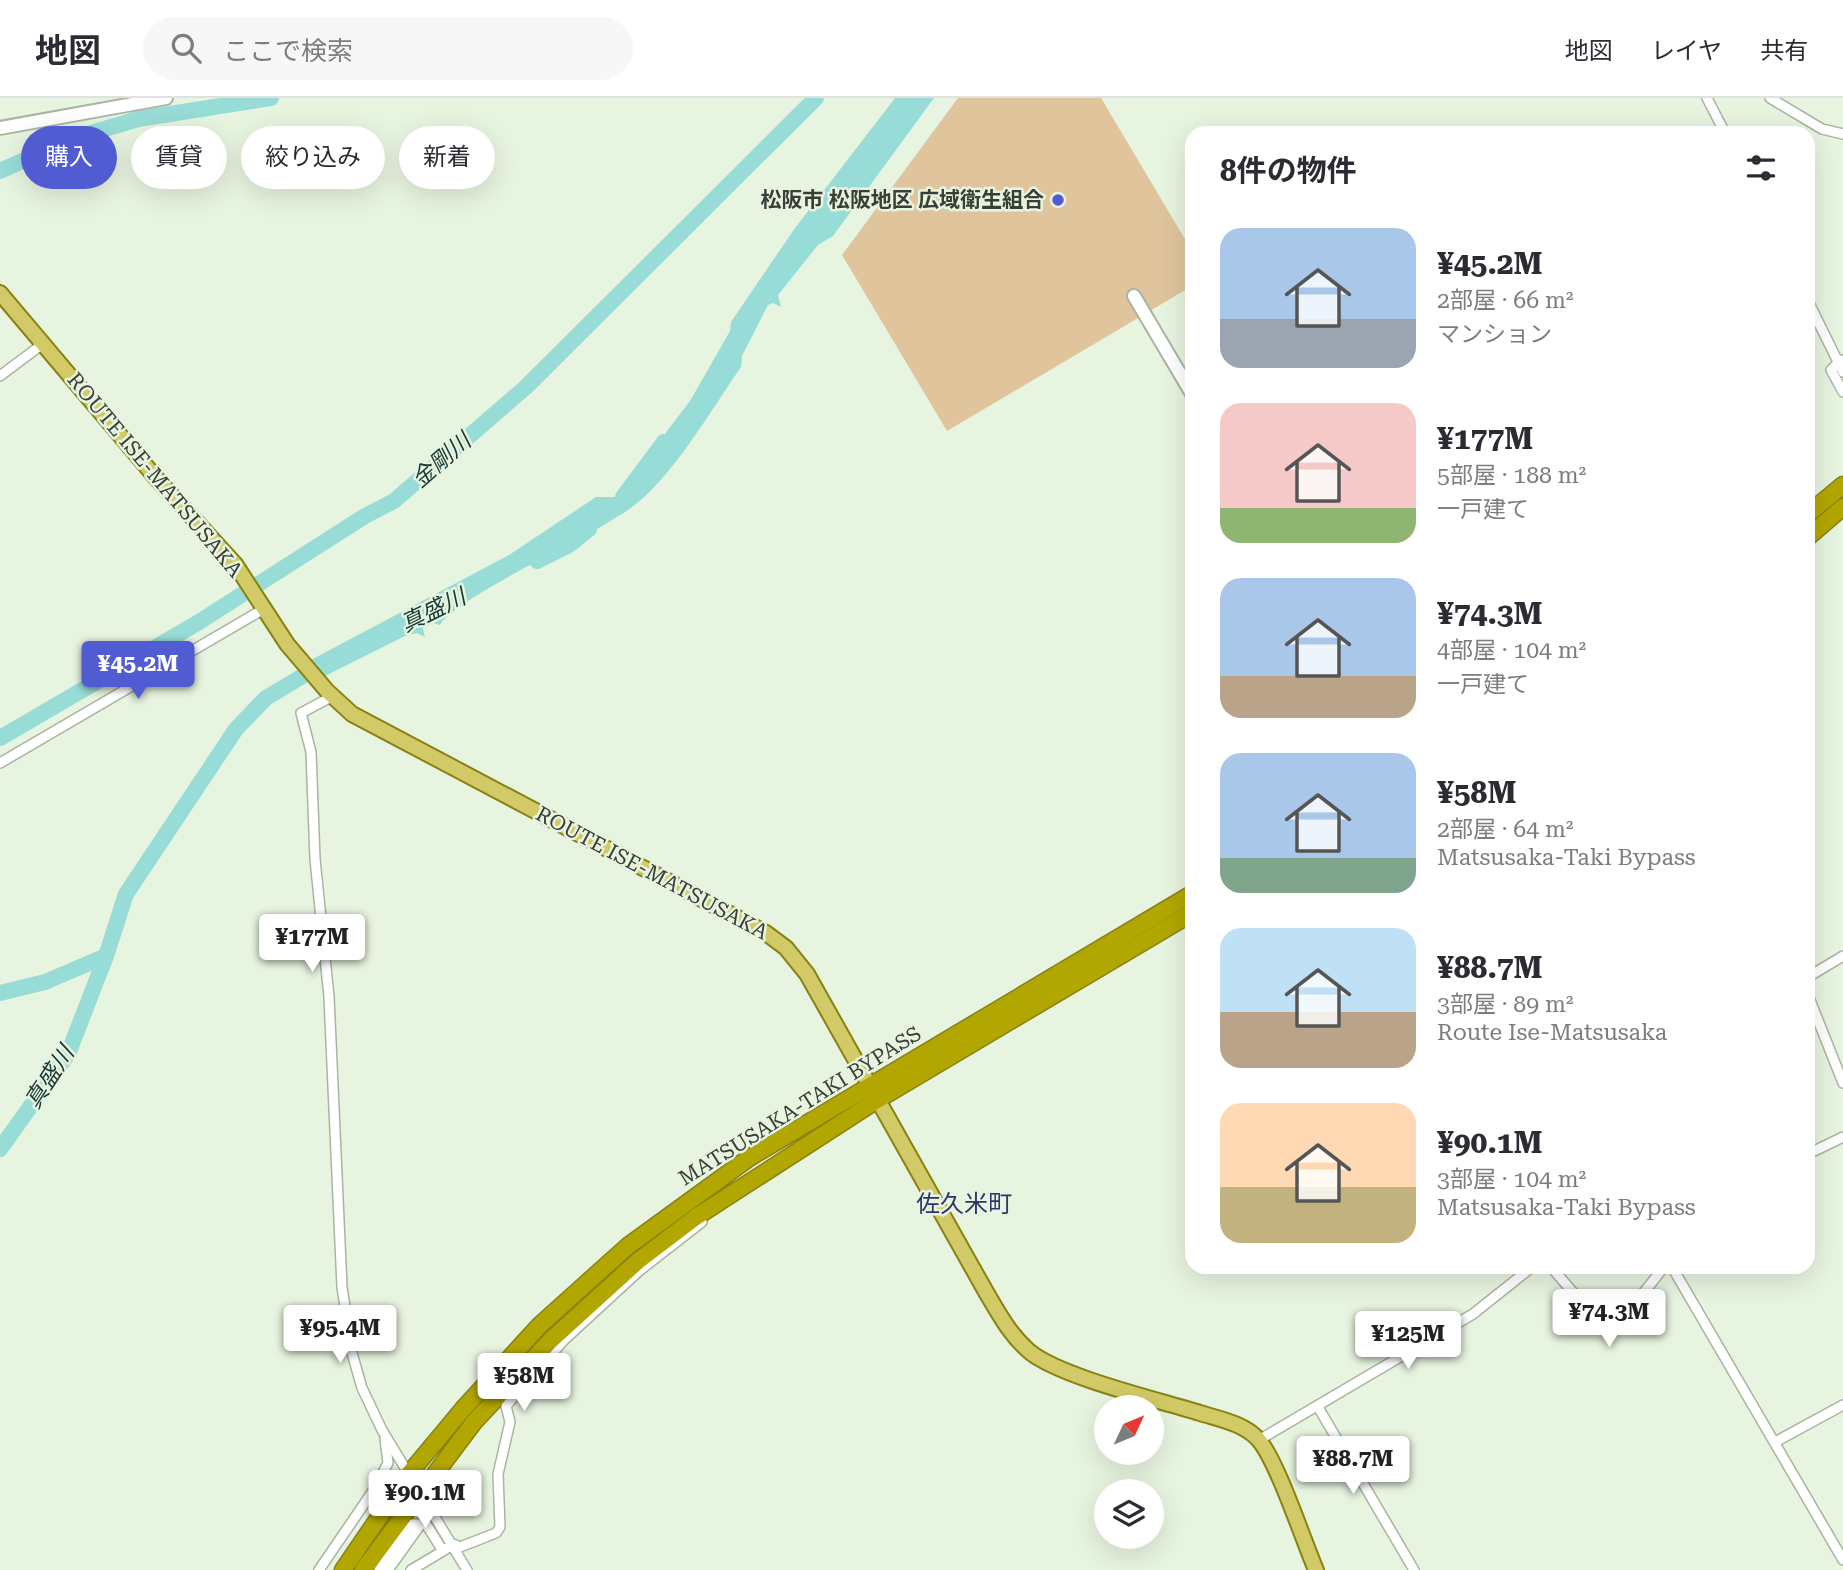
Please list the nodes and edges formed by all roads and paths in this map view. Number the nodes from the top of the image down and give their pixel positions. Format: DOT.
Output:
graph roads {
  1 [pos="166,98"];
  2 [pos="1707,98"];
  3 [pos="1770,98"];
  4 [pos="1721,126"];
  5 [pos="0,128"];
  6 [pos="1843,134"];
  7 [pos="0,293"];
  8 [pos="1134,296"];
  9 [pos="1815,314"];
  10 [pos="44,343"];
  11 [pos="1840,360"];
  12 [pos="1843,372"];
  13 [pos="0,376"];
  14 [pos="1185,382"];
  15 [pos="1843,392"];
  16 [pos="1843,485"];
  17 [pos="1815,508"];
  18 [pos="1843,508"];
  19 [pos="1815,531"];
  20 [pos="262,610"];
  21 [pos="330,694"];
  22 [pos="0,763"];
  23 [pos="1185,898"];
  24 [pos="1185,917"];
  25 [pos="1843,956"];
  26 [pos="1815,973"];
  27 [pos="1815,1013"];
  28 [pos="1843,1083"];
  29 [pos="869,1085"];
  30 [pos="877,1100"];
  31 [pos="1843,1137"];
  32 [pos="1815,1151"];
  33 [pos="713,1205"];
  34 [pos="1523,1274"];
  35 [pos="1557,1274"];
  36 [pos="1658,1274"];
  37 [pos="1676,1274"];
  38 [pos="1843,1405"];
  39 [pos="1318,1407"];
  40 [pos="382,1430"];
  41 [pos="1259,1440"];
  42 [pos="1777,1441"];
  43 [pos="408,1475"];
  44 [pos="418,1493"];
  45 [pos="421,1524"];
  46 [pos="453,1544"];
  47 [pos="443,1551"];
  48 [pos="1843,1560"];
  49 [pos="318,1570"];
  50 [pos="343,1570"];
  51 [pos="363,1570"];
  52 [pos="379,1570"];
  53 [pos="388,1570"];
  54 [pos="411,1570"];
  55 [pos="467,1570"];
  56 [pos="1316,1570"];
  57 [pos="1414,1570"];
  1 -- 5 [label="main road"];
  2 -- 4 [label="street"];
  3 -- 6 [label="street"];
  7 -- 10 [label="main road, ROUTE ISE-MATSUSAKA"];
  8 -- 14 [label="main road"];
  9 -- 11 [label="street"];
  10 -- 13 [label="street"];
  10 -- 20 [label="main road, ROUTE ISE-MATSUSAKA"];
  11 -- 12 [label="street"];
  11 -- 15 [label="street"];
  16 -- 17 [label="highway"];
  18 -- 19 [label="highway"];
  20 -- 21 [label="main road, ROUTE ISE-MATSUSAKA"];
  20 -- 22 [label="street"];
  21 -- 29 [label="main road, ROUTE ISE-MATSUSAKA"];
  21 -- 40 [label="street"];
  23 -- 29 [label="highway, MATSUSAKA-TAKI BYPASS"];
  24 -- 30 [label="highway, MATSUSAKA-TAKI BYPASS"];
  25 -- 26 [label="street"];
  27 -- 28 [label="street"];
  29 -- 30 [label="main road, ROUTE ISE-MATSUSAKA"];
  29 -- 43 [label="highway, MATSUSAKA-TAKI BYPASS"];
  30 -- 33 [label="highway, MATSUSAKA-TAKI BYPASS"];
  30 -- 41 [label="main road, ROUTE ISE-MATSUSAKA"];
  31 -- 32 [label="street"];
  33 -- 44 [label="highway, MATSUSAKA-TAKI BYPASS"];
  33 -- 46 [label="street"];
  34 -- 39 [label="street"];
  35 -- 36 [label="street"];
  37 -- 42 [label="street"];
  38 -- 42 [label="street"];
  39 -- 41 [label="street"];
  39 -- 57 [label="street"];
  40 -- 43 [label="street"];
  40 -- 49 [label="street"];
  41 -- 56 [label="main road"];
  42 -- 48 [label="street"];
  43 -- 44 [label="street"];
  43 -- 50 [label="highway, MATSUSAKA-TAKI BYPASS"];
  44 -- 46 [label="street"];
  44 -- 51 [label="highway, MATSUSAKA-TAKI BYPASS"];
  45 -- 47 [label="street"];
  45 -- 52 [label="street"];
  45 -- 53 [label="street"];
  46 -- 47 [label="street"];
  46 -- 55 [label="street"];
  47 -- 54 [label="street"];
}
